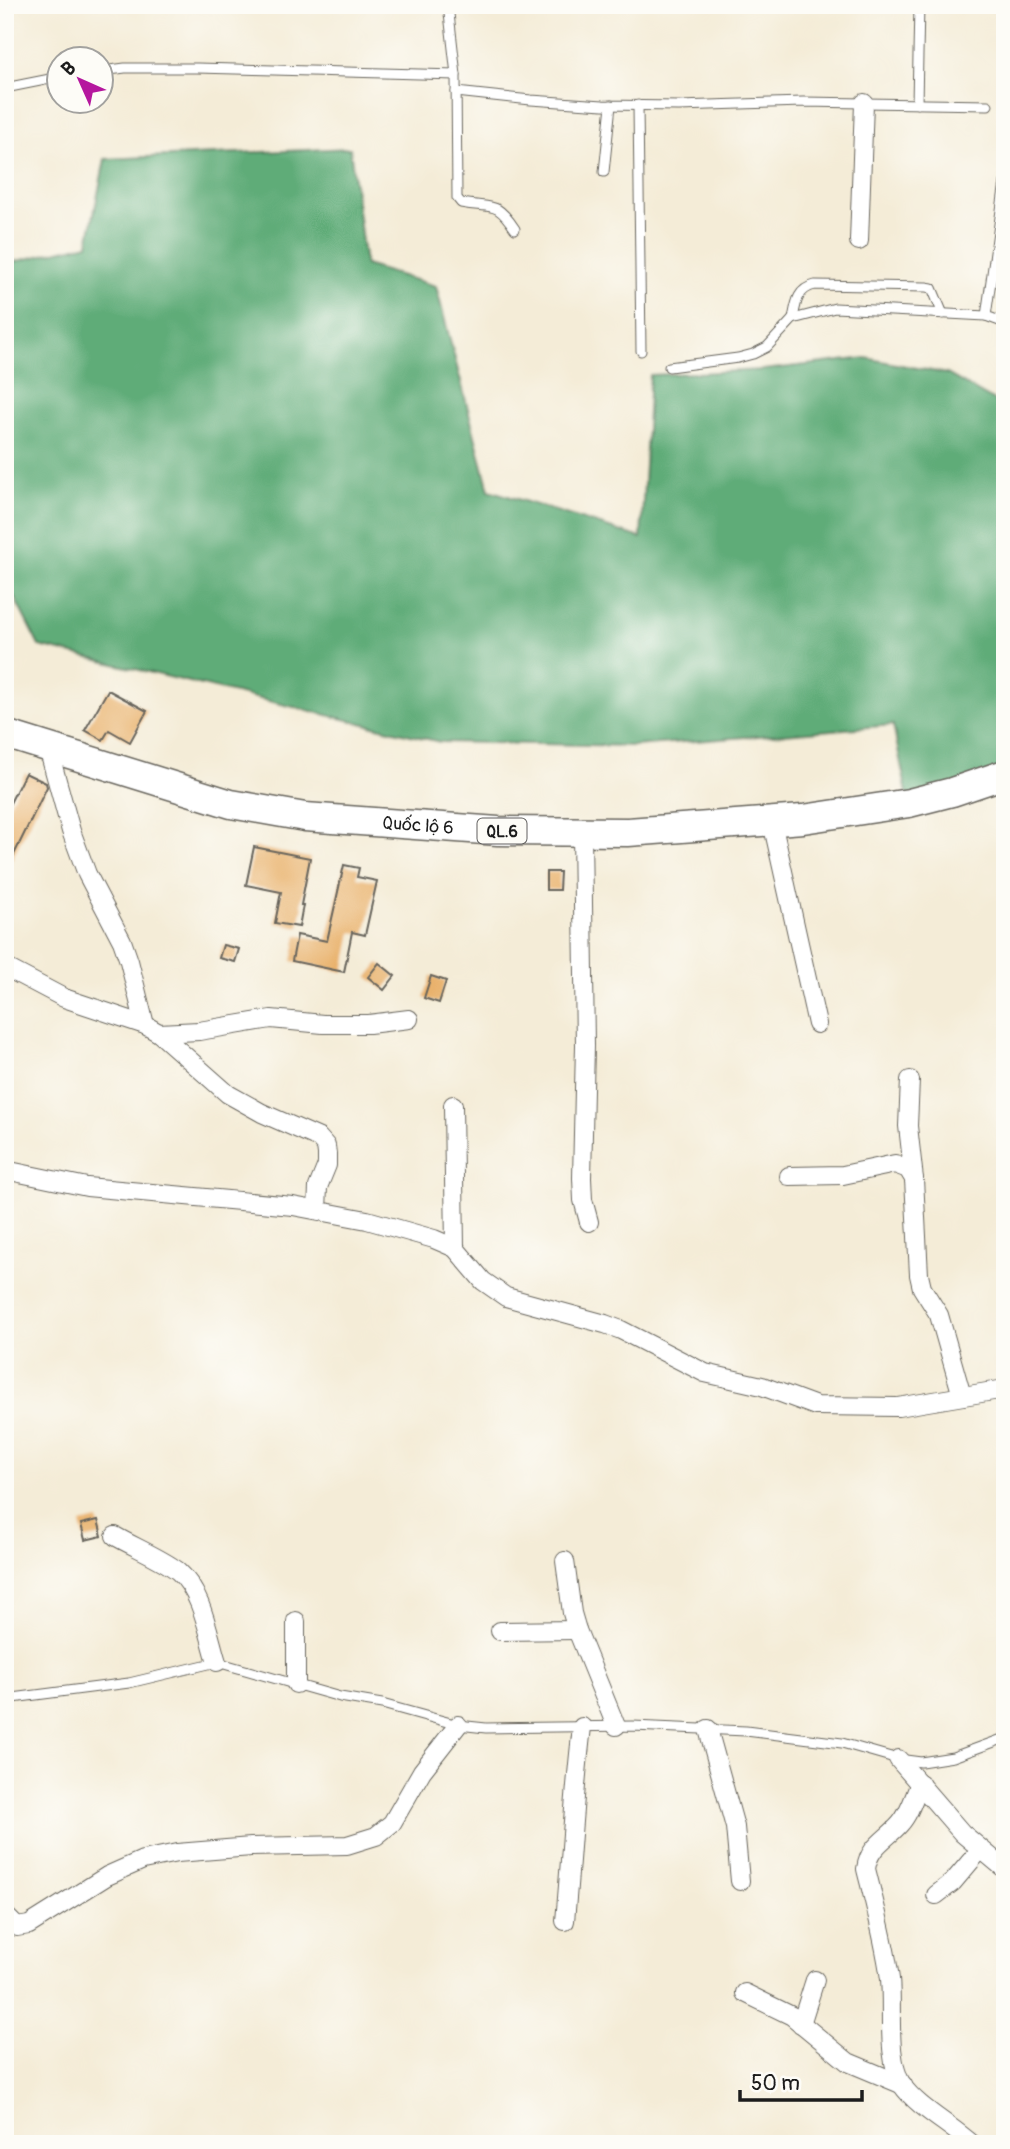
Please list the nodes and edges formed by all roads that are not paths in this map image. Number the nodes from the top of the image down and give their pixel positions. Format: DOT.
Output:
graph roads {
  1 [pos="448,5"];
  2 [pos="919,5"];
  3 [pos="116,69"];
  4 [pos="456,75"];
  5 [pos="46,80"];
  6 [pos="5,88"];
  7 [pos="456,92"];
  8 [pos="864,103"];
  9 [pos="917,104"];
  10 [pos="611,105"];
  11 [pos="638,105"];
  12 [pos="988,105"];
  13 [pos="604,172"];
  14 [pos="1005,182"];
  15 [pos="515,229"];
  16 [pos="859,241"];
  17 [pos="943,314"];
  18 [pos="986,316"];
  19 [pos="793,319"];
  20 [pos="1005,323"];
  21 [pos="641,351"];
  22 [pos="669,367"];
  23 [pos="5,734"];
  24 [pos="48,748"];
  25 [pos="1005,774"];
  26 [pos="772,822"];
  27 [pos="582,833"];
  28 [pos="5,967"];
  29 [pos="409,1019"];
  30 [pos="817,1024"];
  31 [pos="152,1029"];
  32 [pos="910,1080"];
  33 [pos="453,1105"];
  34 [pos="5,1170"];
  35 [pos="789,1176"];
  36 [pos="915,1179"];
  37 [pos="317,1210"];
  38 [pos="589,1223"];
  39 [pos="454,1248"];
  40 [pos="1005,1389"];
  41 [pos="962,1396"];
  42 [pos="115,1536"];
  43 [pos="565,1561"];
  44 [pos="296,1621"];
  45 [pos="577,1630"];
  46 [pos="500,1631"];
  47 [pos="217,1662"];
  48 [pos="296,1684"];
  49 [pos="5,1699"];
  50 [pos="458,1725"];
  51 [pos="616,1726"];
  52 [pos="582,1727"];
  53 [pos="708,1729"];
  54 [pos="1005,1738"];
  55 [pos="898,1759"];
  56 [pos="920,1783"];
  57 [pos="980,1850"];
  58 [pos="1005,1869"];
  59 [pos="740,1881"];
  60 [pos="936,1895"];
  61 [pos="5,1915"];
  62 [pos="565,1921"];
  63 [pos="815,1980"];
  64 [pos="746,1993"];
  65 [pos="801,2024"];
  66 [pos="903,2085"];
  67 [pos="971,2144"];
  1 -- 4 [label="lane"];
  2 -- 9 [label="lane"];
  3 -- 4 [label="lane"];
  4 -- 7 [label="lane"];
  5 -- 6 [label="lane"];
  7 -- 10 [label="lane"];
  7 -- 15 [label="lane"];
  8 -- 9 [label="lane"];
  8 -- 11 [label="lane"];
  8 -- 16 [label="street"];
  9 -- 12 [label="lane"];
  10 -- 11 [label="lane"];
  10 -- 13 [label="lane"];
  11 -- 21 [label="lane"];
  14 -- 18 [label="lane"];
  17 -- 18 [label="lane"];
  17 -- 19 [label="lane"];
  17 -- 19 [label="lane"];
  18 -- 20 [label="lane"];
  19 -- 22 [label="lane"];
  23 -- 24 [label="highway, Quốc lộ 6 / QL.6"];
  24 -- 27 [label="highway, Quốc lộ 6 / QL.6"];
  24 -- 31 [label="street"];
  25 -- 26 [label="highway, Quốc lộ 6 / QL.6"];
  26 -- 27 [label="highway, Quốc lộ 6 / QL.6"];
  26 -- 30 [label="street"];
  27 -- 38 [label="street"];
  28 -- 31 [label="street"];
  29 -- 31 [label="street"];
  31 -- 37 [label="street"];
  32 -- 36 [label="street"];
  33 -- 39 [label="street"];
  34 -- 37 [label="street"];
  35 -- 36 [label="street"];
  36 -- 41 [label="street"];
  37 -- 39 [label="street"];
  39 -- 41 [label="street"];
  40 -- 41 [label="street"];
  42 -- 47 [label="street"];
  43 -- 45 [label="street"];
  44 -- 48 [label="street"];
  45 -- 46 [label="street"];
  45 -- 51 [label="street"];
  47 -- 48 [label="lane"];
  47 -- 49 [label="lane"];
  48 -- 50 [label="lane"];
  50 -- 52 [label="lane"];
  50 -- 61 [label="street"];
  51 -- 52 [label="lane"];
  51 -- 53 [label="lane"];
  52 -- 62 [label="street"];
  53 -- 55 [label="lane"];
  53 -- 59 [label="street"];
  54 -- 55 [label="lane"];
  55 -- 56 [label="street"];
  56 -- 57 [label="street"];
  56 -- 66 [label="street"];
  57 -- 58 [label="street"];
  57 -- 60 [label="street"];
  63 -- 65 [label="street"];
  64 -- 65 [label="street"];
  65 -- 66 [label="street"];
  66 -- 67 [label="street"];
}
